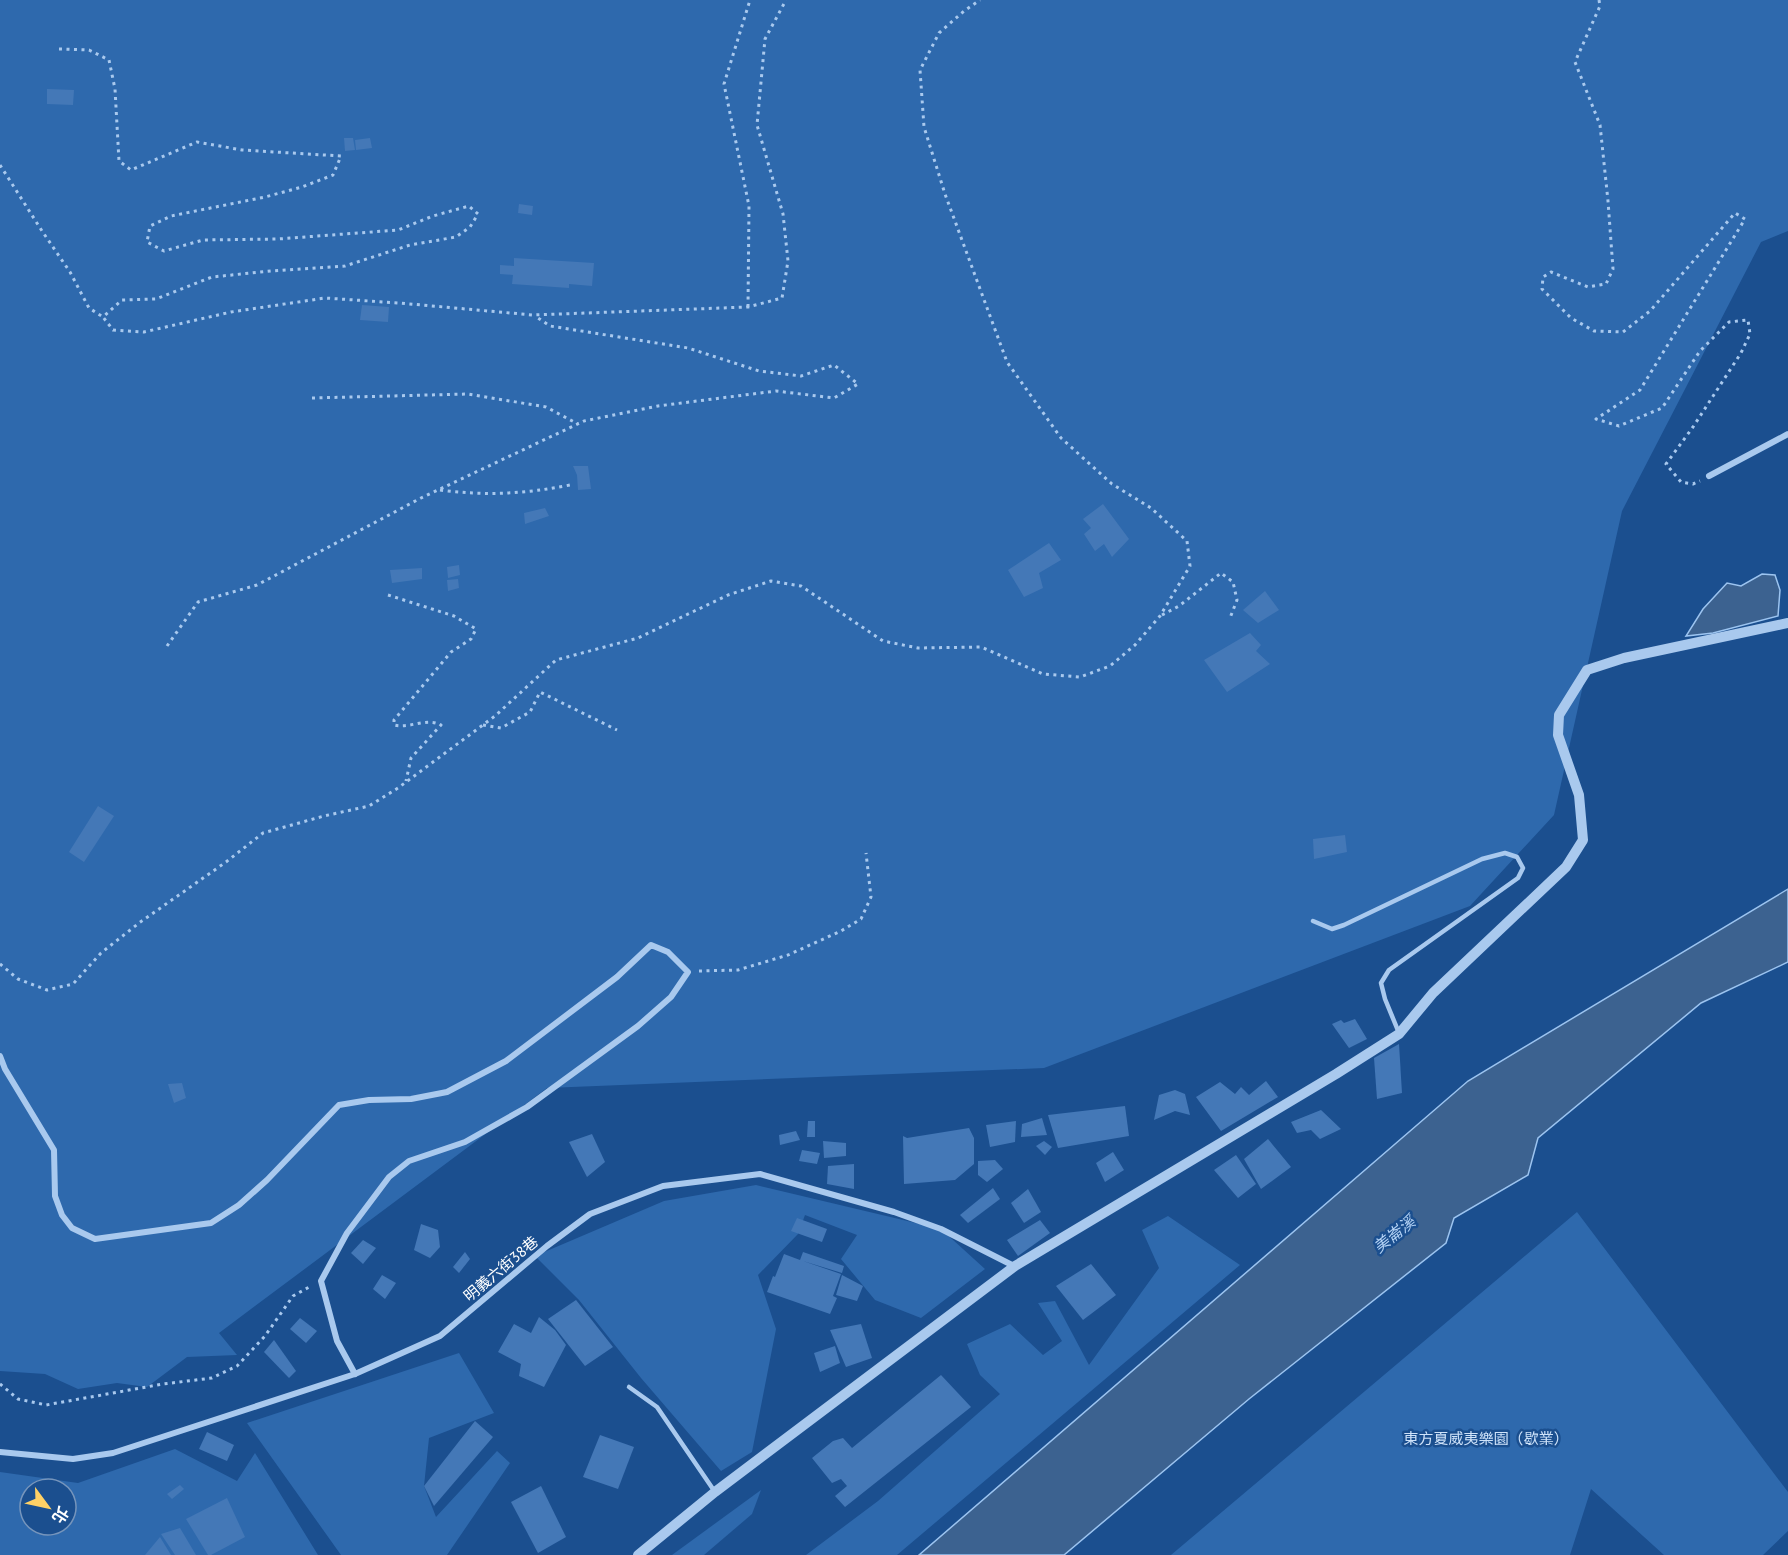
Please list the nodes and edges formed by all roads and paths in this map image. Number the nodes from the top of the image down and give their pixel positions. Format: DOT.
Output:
graph roads {
  1 [pos="750,0"];
  2 [pos="786,0"];
  3 [pos="980,0"];
  4 [pos="1599,0"];
  5 [pos="59,49"];
  6 [pos="0,165"];
  7 [pos="748,307"];
  8 [pos="533,315"];
  9 [pos="103,317"];
  10 [pos="312,398"];
  11 [pos="578,424"];
  12 [pos="1788,434"];
  13 [pos="1709,476"];
  14 [pos="570,485"];
  15 [pos="438,490"];
  16 [pos="388,595"];
  17 [pos="1160,616"];
  18 [pos="1230,618"];
  19 [pos="1788,623"];
  20 [pos="167,646"];
  21 [pos="483,725"];
  22 [pos="617,730"];
  23 [pos="406,782"];
  24 [pos="866,853"];
  25 [pos="1313,921"];
  26 [pos="0,964"];
  27 [pos="688,972"];
  28 [pos="1399,1034"];
  29 [pos="0,1056"];
  30 [pos="1015,1266"];
  31 [pos="321,1281"];
  32 [pos="355,1374"];
  33 [pos="0,1384"];
  34 [pos="629,1387"];
  35 [pos="0,1452"];
  36 [pos="715,1492"];
  37 [pos="638,1555"];
  1 -- 7 [label="path"];
  2 -- 7 [label="path"];
  3 -- 17 [label="path"];
  4 -- 13 [label="path"];
  5 -- 9 [label="path"];
  6 -- 9 [label="path"];
  7 -- 8 [label="path"];
  8 -- 9 [label="path"];
  8 -- 11 [label="path"];
  10 -- 11 [label="path"];
  11 -- 15 [label="path"];
  12 -- 13 [label="street"];
  14 -- 15 [label="path"];
  15 -- 20 [label="path"];
  16 -- 23 [label="path"];
  17 -- 18 [label="path"];
  17 -- 21 [label="path"];
  19 -- 28 [label="street"];
  21 -- 22 [label="path"];
  21 -- 23 [label="path"];
  23 -- 26 [label="path"];
  24 -- 27 [label="path"];
  25 -- 28 [label="lane"];
  27 -- 29 [label="street"];
  27 -- 31 [label="street"];
  28 -- 30 [label="street"];
  30 -- 32 [label="street, 明義六街38巷"];
  30 -- 36 [label="street"];
  31 -- 32 [label="street"];
  31 -- 33 [label="path"];
  32 -- 35 [label="street, 明義六街38巷"];
  34 -- 36 [label="lane"];
  36 -- 37 [label="street"];
}
